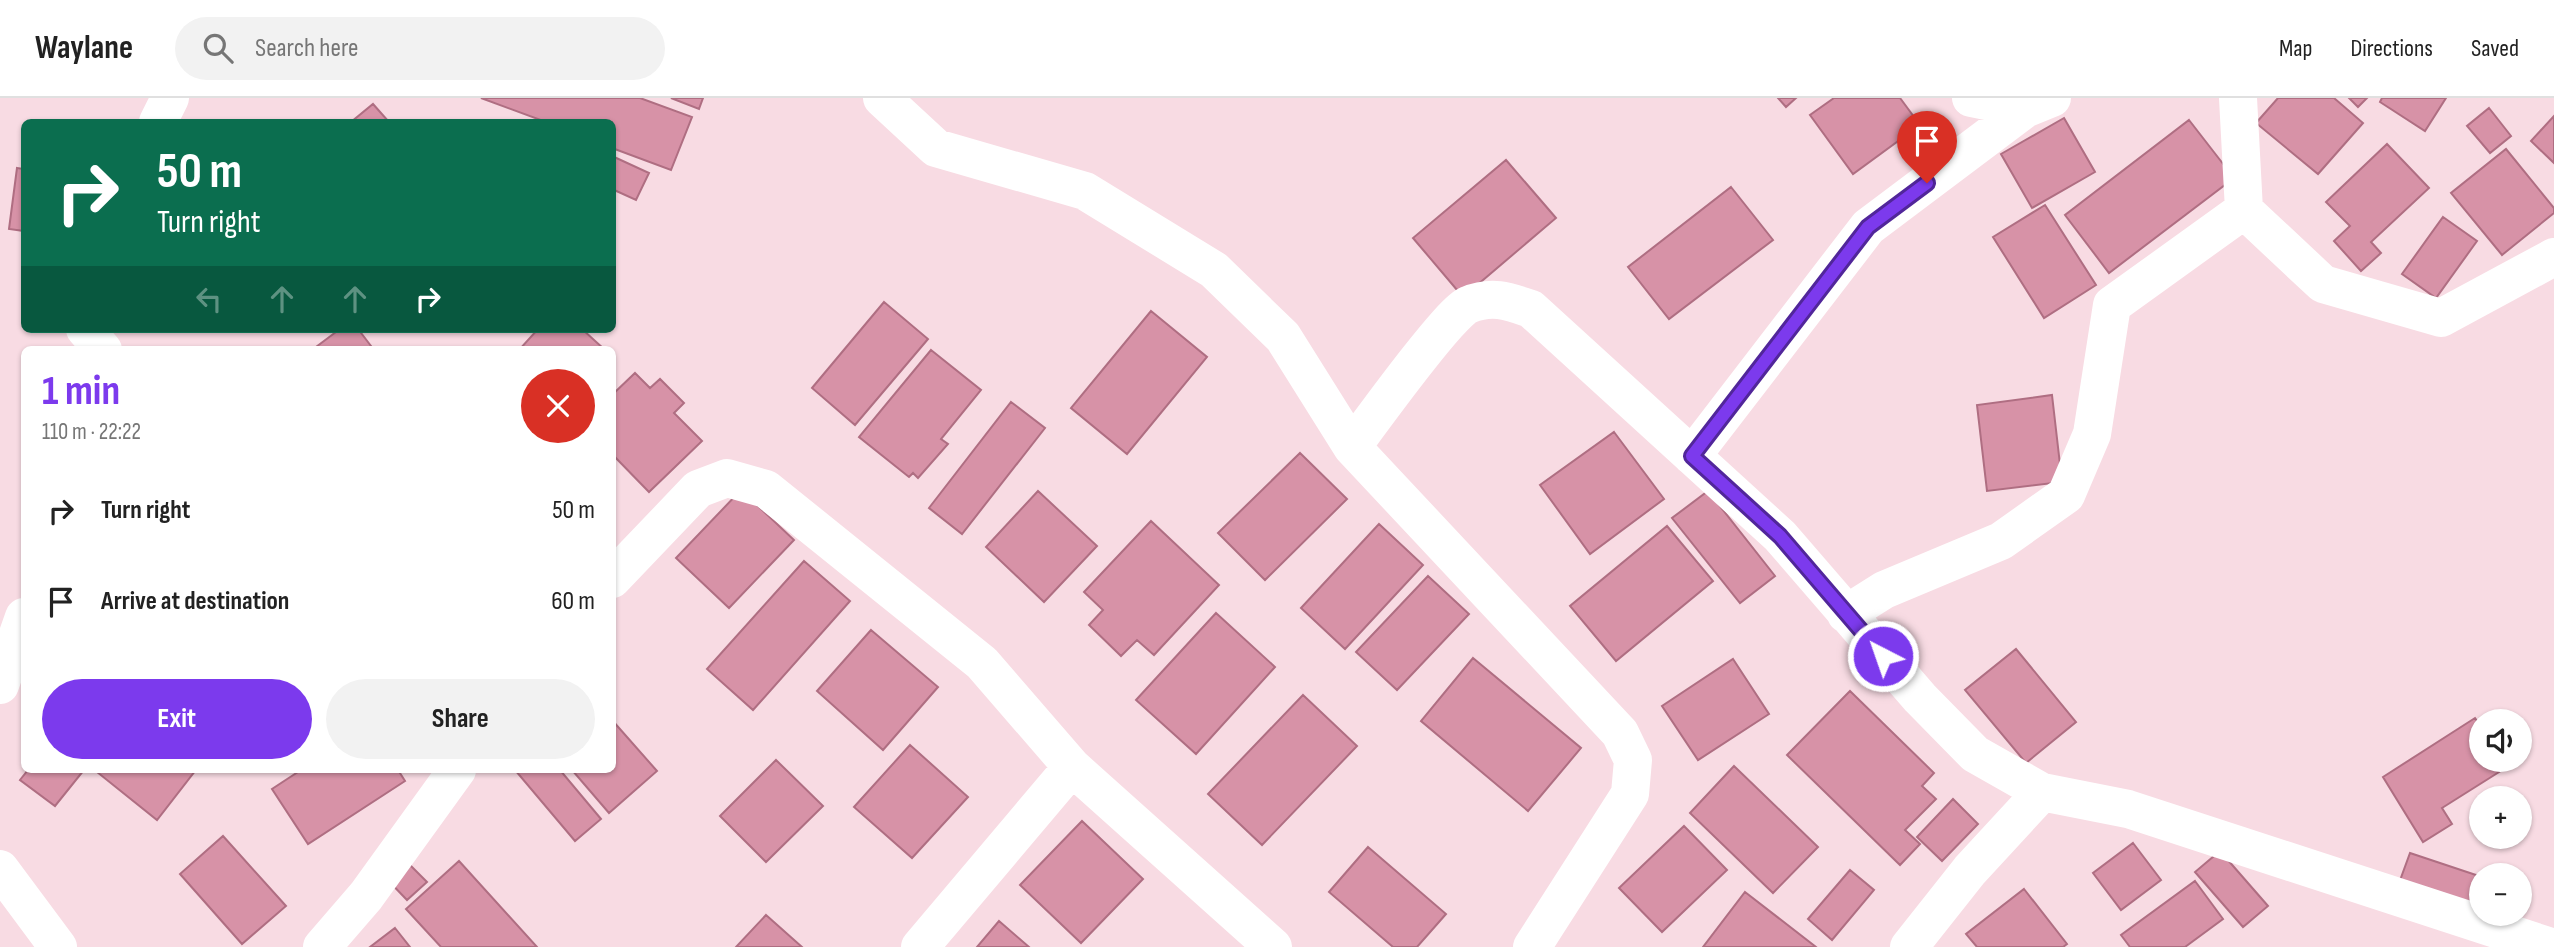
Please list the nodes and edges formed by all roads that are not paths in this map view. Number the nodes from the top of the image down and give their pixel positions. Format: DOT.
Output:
graph roads {
  1 [pos="170,98"];
  2 [pos="882,98"];
  3 [pos="1971,98"];
  4 [pos="2238,98"];
  5 [pos="2039,104"];
  6 [pos="160,119"];
  7 [pos="2244,210"];
  8 [pos="2554,257"];
  9 [pos="88,333"];
  10 [pos="99,346"];
  11 [pos="1352,447"];
  12 [pos="1692,456"];
  13 [pos="616,575"];
  14 [pos="1846,614"];
  15 [pos="21,626"];
  16 [pos="0,685"];
  17 [pos="1072,767"];
  18 [pos="455,773"];
  19 [pos="2042,792"];
  20 [pos="0,869"];
  21 [pos="58,947"];
  22 [pos="321,947"];
  23 [pos="920,947"];
  24 [pos="1273,947"];
  25 [pos="1532,947"];
  26 [pos="1909,947"];
  27 [pos="2551,947"];
  1 -- 6 [label="street"];
  2 -- 11 [label="street"];
  3 -- 5 [label="street"];
  4 -- 7 [label="street"];
  5 -- 12 [label="street"];
  7 -- 8 [label="street"];
  7 -- 14 [label="street"];
  9 -- 10 [label="street"];
  11 -- 12 [label="street"];
  11 -- 25 [label="street"];
  12 -- 14 [label="street"];
  13 -- 17 [label="street"];
  14 -- 19 [label="street"];
  15 -- 16 [label="street"];
  17 -- 23 [label="street"];
  17 -- 24 [label="street"];
  18 -- 22 [label="street"];
  19 -- 26 [label="street"];
  19 -- 27 [label="street"];
  20 -- 21 [label="street"];
}
